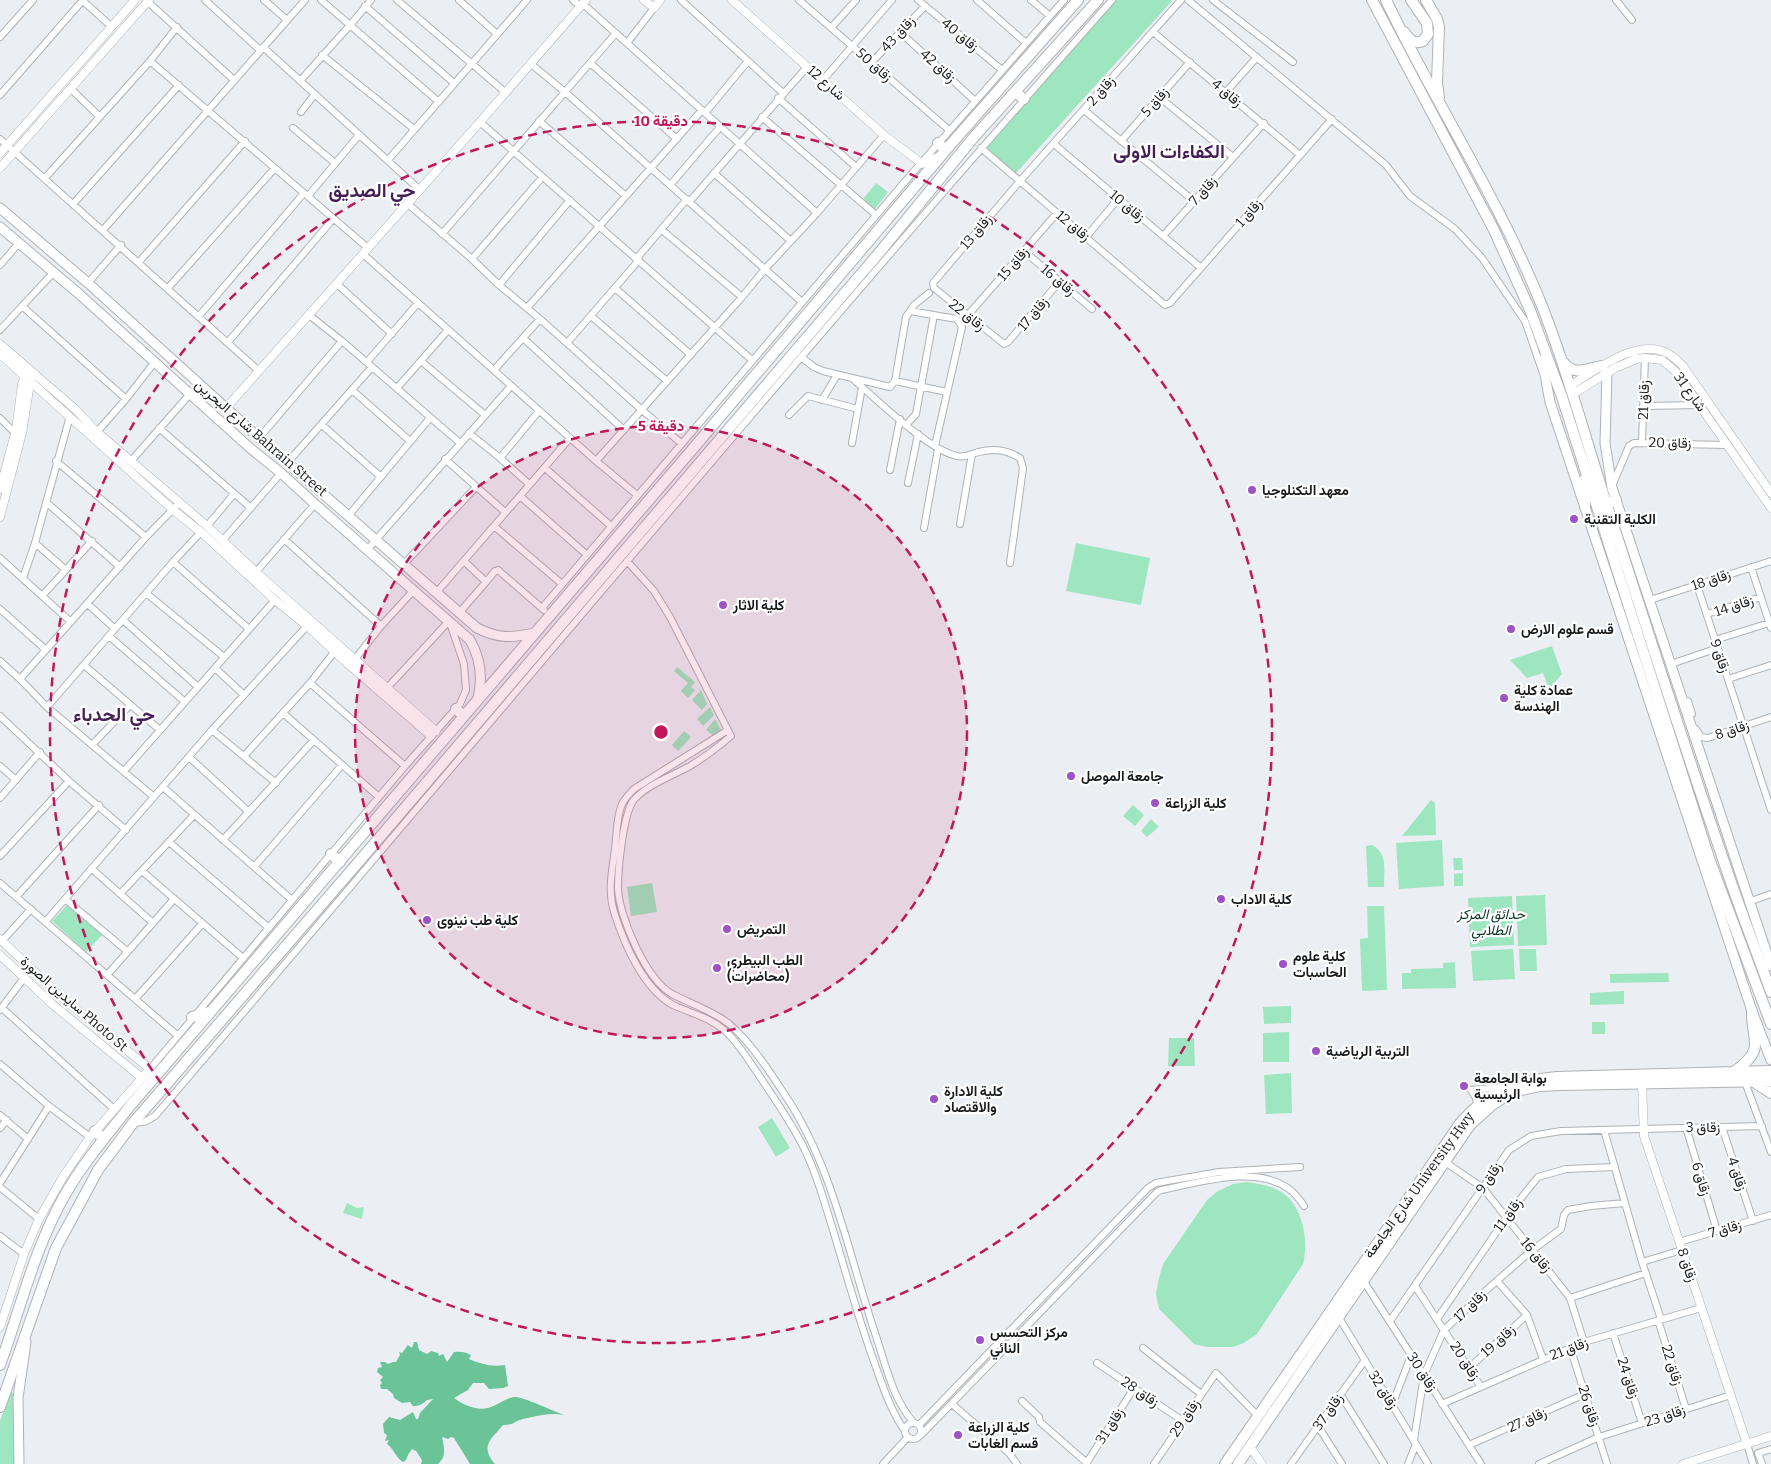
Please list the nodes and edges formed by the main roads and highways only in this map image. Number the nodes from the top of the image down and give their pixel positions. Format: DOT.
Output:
graph roads {
  1 [pos="1078,0"];
  2 [pos="1098,0"];
  3 [pos="1368,0"];
  4 [pos="1372,0"];
  5 [pos="1386,0"];
  6 [pos="1411,0"];
  7 [pos="1426,0"];
  8 [pos="1379,13"];
  9 [pos="1392,14"];
  10 [pos="1015,92"];
  11 [pos="1024,99"];
  12 [pos="1446,115"];
  13 [pos="941,150"];
  14 [pos="921,163"];
  15 [pos="902,185"];
  16 [pos="910,194"];
  17 [pos="0,208"];
  18 [pos="0,228"];
  19 [pos="115,308"];
  20 [pos="106,319"];
  21 [pos="1545,351"];
  22 [pos="1561,360"];
  23 [pos="1609,367"];
  24 [pos="691,451"];
  25 [pos="700,460"];
  26 [pos="1586,473"];
  27 [pos="1611,502"];
  28 [pos="1585,507"];
  29 [pos="573,571"];
  30 [pos="582,579"];
  31 [pos="534,633"];
  32 [pos="478,698"];
  33 [pos="1679,765"];
  34 [pos="1700,772"];
  35 [pos="1678,790"];
  36 [pos="331,854"];
  37 [pos="340,862"];
  38 [pos="295,916"];
  39 [pos="304,924"];
  40 [pos="1771,966"];
  41 [pos="1771,992"];
  42 [pos="1752,1011"];
  43 [pos="209,1012"];
  44 [pos="192,1017"];
  45 [pos="1771,1024"];
  46 [pos="1771,1060"];
  47 [pos="1735,1071"];
  48 [pos="1771,1071"];
  49 [pos="1771,1081"];
  50 [pos="1749,1082"];
  51 [pos="1771,1093"];
  52 [pos="92,1134"];
  53 [pos="104,1139"];
  54 [pos="43,1242"];
  55 [pos="56,1248"];
  56 [pos="1375,1254"];
  57 [pos="32,1318"];
  58 [pos="5,1337"];
  59 [pos="0,1363"];
  60 [pos="0,1407"];
  61 [pos="1243,1462"];
  62 [pos="20,1464"];
  63 [pos="1225,1464"];
  1 -- 13 [label="main road"];
  2 -- 10 [label="main road"];
  3 -- 8 [label="main road"];
  4 -- 8 [label="main road"];
  5 -- 9 [label="main road"];
  6 -- 9 [label="main road"];
  7 -- 12 [label="main road"];
  8 -- 21 [label="main road"];
  9 -- 12 [label="main road"];
  10 -- 11 [label="main road"];
  10 -- 25 [label="main road"];
  12 -- 22 [label="main road"];
  13 -- 14 [label="main road"];
  13 -- 16 [label="main road"];
  15 -- 16 [label="main road"];
  16 -- 24 [label="main road"];
  17 -- 19 [label="main road, شارع البحرين Bahrain Street"];
  18 -- 20 [label="main road, شارع البحرين Bahrain Street"];
  19 -- 20 [label="main road"];
  19 -- 31 [label="main road, شارع البحرين Bahrain Street"];
  20 -- 32 [label="main road, شارع البحرين Bahrain Street"];
  21 -- 26 [label="main road"];
  21 -- 28 [label="main road"];
  22 -- 23 [label="main road"];
  22 -- 27 [label="main road"];
  23 -- 27 [label="main road"];
  24 -- 25 [label="main road"];
  24 -- 30 [label="main road"];
  25 -- 39 [label="main road"];
  26 -- 28 [label="main road"];
  26 -- 33 [label="main road"];
  27 -- 34 [label="main road"];
  27 -- 34 [label="main road"];
  28 -- 35 [label="main road"];
  29 -- 30 [label="main road"];
  30 -- 31 [label="main road"];
  31 -- 32 [label="main road"];
  32 -- 37 [label="main road"];
  33 -- 35 [label="main road"];
  33 -- 45 [label="main road"];
  34 -- 40 [label="main road"];
  34 -- 41 [label="main road"];
  35 -- 42 [label="main road"];
  36 -- 37 [label="main road"];
  37 -- 38 [label="main road"];
  38 -- 39 [label="main road"];
  38 -- 43 [label="main road"];
  39 -- 55 [label="main road"];
  42 -- 46 [label="main road"];
  42 -- 47 [label="main road"];
  43 -- 44 [label="main road"];
  43 -- 53 [label="main road"];
  47 -- 48 [label="main road, شارع الجامعة University Hwy"];
  47 -- 56 [label="main road, شارع الجامعة University Hwy"];
  49 -- 50 [label="main road, شارع الجامعة University Hwy"];
  50 -- 51 [label="main road"];
  50 -- 56 [label="main road, شارع الجامعة University Hwy"];
  52 -- 53 [label="main road"];
  53 -- 54 [label="main road"];
  54 -- 55 [label="main road"];
  54 -- 58 [label="main road"];
  55 -- 57 [label="main road"];
  56 -- 61 [label="main road, شارع الجامعة University Hwy"];
  56 -- 63 [label="main road, شارع الجامعة University Hwy"];
  57 -- 60 [label="main road"];
  57 -- 62 [label="main road"];
  58 -- 59 [label="main road"];
}
